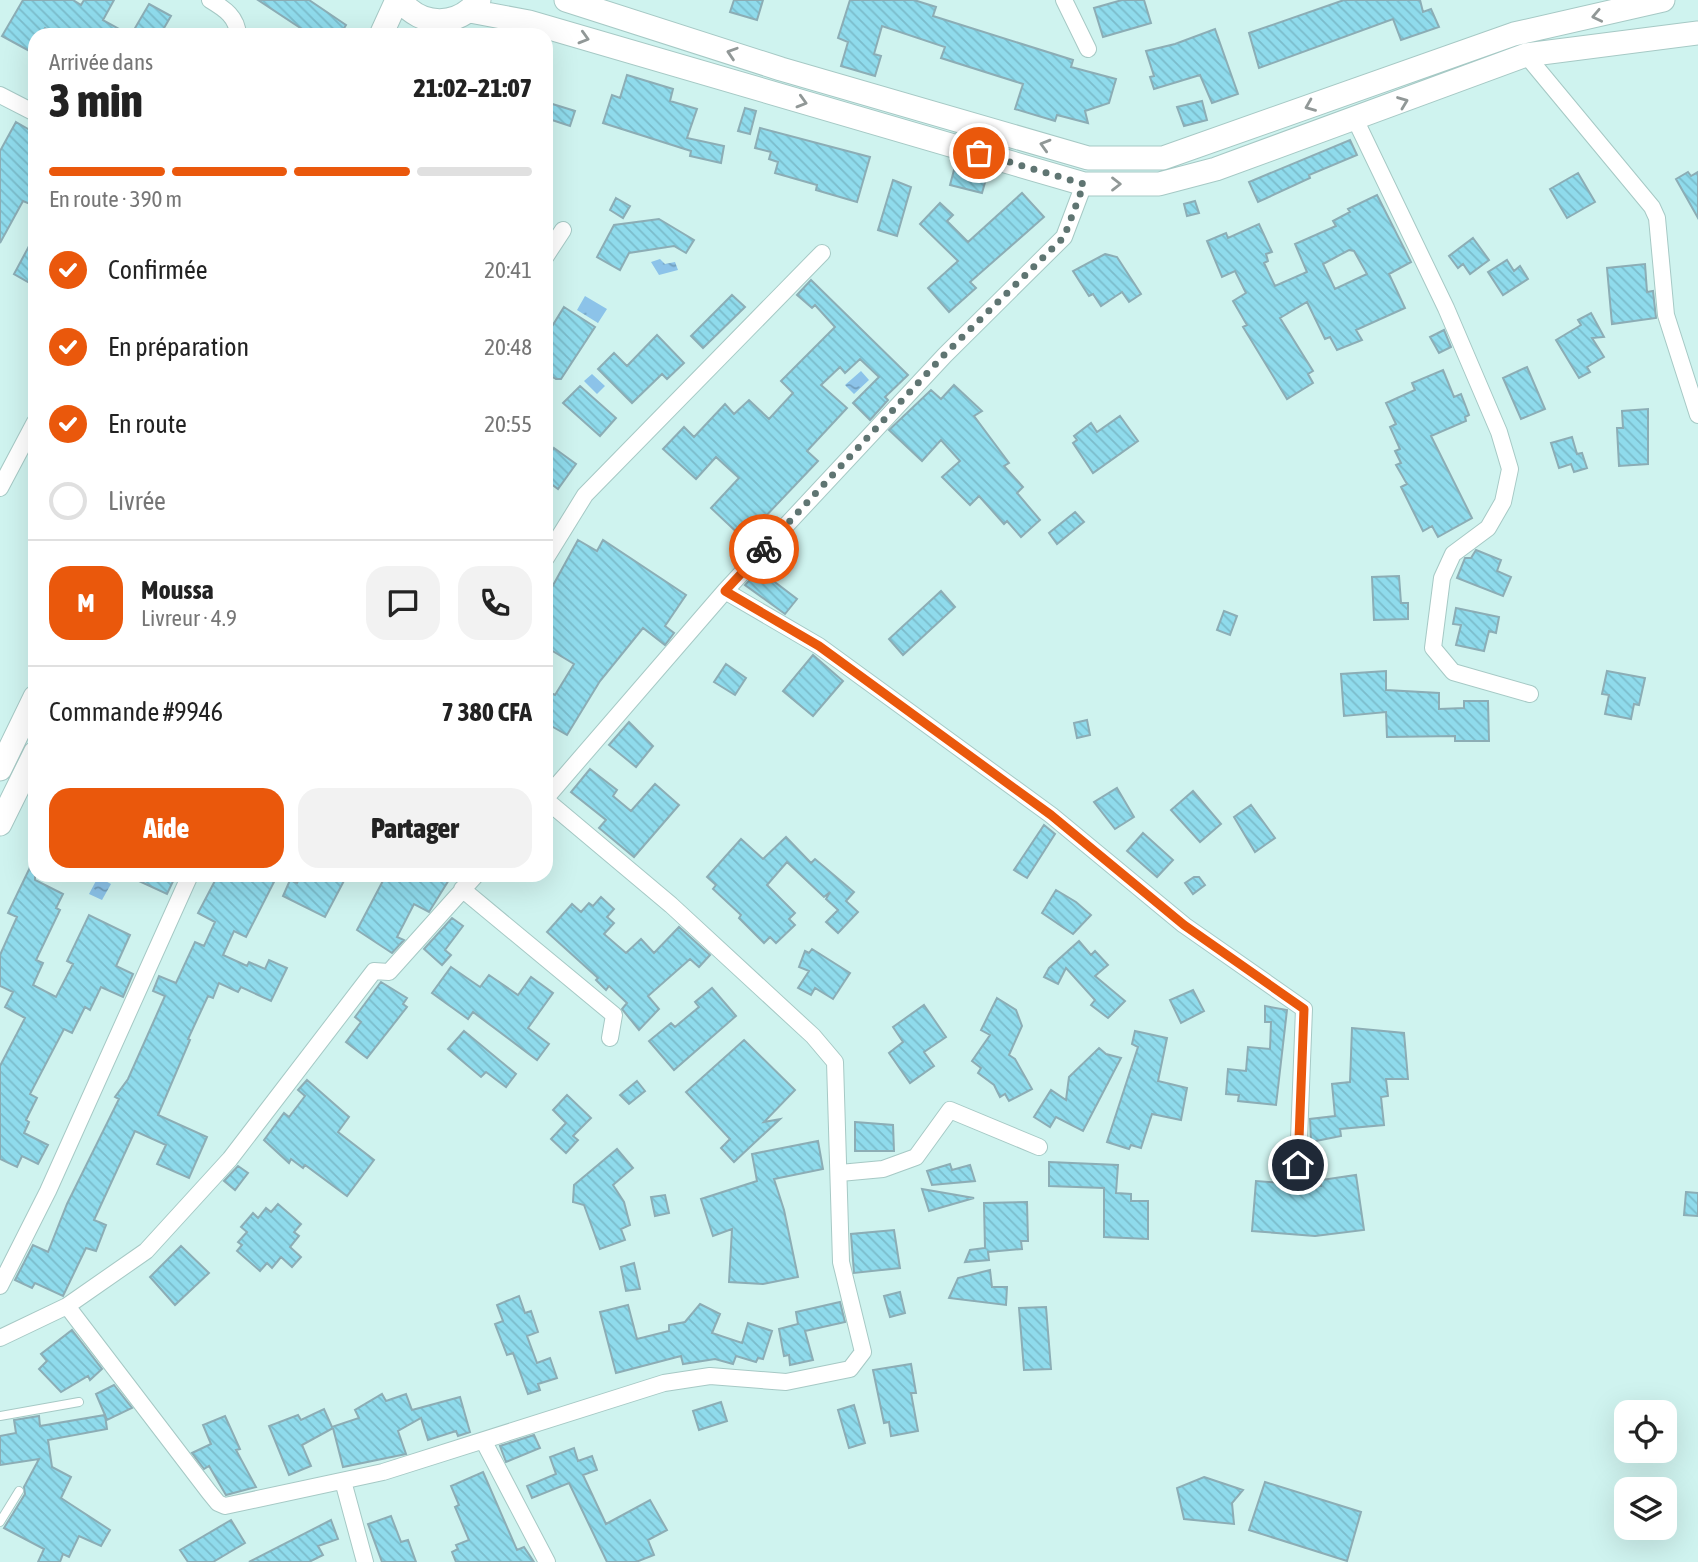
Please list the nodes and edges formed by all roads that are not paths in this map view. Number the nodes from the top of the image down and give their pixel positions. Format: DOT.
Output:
graph roads {
  1 [pos="210,0"];
  2 [pos="399,0"];
  3 [pos="566,0"];
  4 [pos="1064,0"];
  5 [pos="1663,0"];
  6 [pos="474,5"];
  7 [pos="237,28"];
  8 [pos="385,28"];
  9 [pos="439,28"];
  10 [pos="550,28"];
  11 [pos="553,29"];
  12 [pos="1698,33"];
  13 [pos="1088,49"];
  14 [pos="1526,55"];
  15 [pos="0,95"];
  16 [pos="28,109"];
  17 [pos="1355,119"];
  18 [pos="1084,184"];
  19 [pos="563,230"];
  20 [pos="553,245"];
  21 [pos="822,253"];
  22 [pos="1698,415"];
  23 [pos="28,435"];
  24 [pos="0,488"];
  25 [pos="553,547"];
  26 [pos="725,591"];
  27 [pos="1530,694"];
  28 [pos="28,711"];
  29 [pos="28,767"];
  30 [pos="0,769"];
  31 [pos="553,791"];
  32 [pos="553,805"];
  33 [pos="0,824"];
  34 [pos="187,882"];
  35 [pos="469,882"];
  36 [pos="462,889"];
  37 [pos="610,1038"];
  38 [pos="1039,1147"];
  39 [pos="1298,1165"];
  40 [pos="840,1173"];
  41 [pos="0,1286"];
  42 [pos="67,1306"];
  43 [pos="0,1338"];
  44 [pos="79,1402"];
  45 [pos="0,1416"];
  46 [pos="484,1442"];
  47 [pos="343,1481"];
  48 [pos="19,1491"];
  49 [pos="0,1522"];
  50 [pos="365,1562"];
  51 [pos="547,1562"];
  1 -- 7 [label="street"];
  2 -- 8 [label="street"];
  2 -- 9 [label="street"];
  5 -- 3 [label="street, one-way"];
  4 -- 13 [label="street"];
  6 -- 9 [label="street"];
  6 -- 10 [label="street, one-way"];
  11 -- 18 [label="street, one-way"];
  12 -- 14 [label="street"];
  17 -- 14 [label="street, one-way"];
  14 -- 22 [label="street"];
  15 -- 16 [label="street"];
  18 -- 17 [label="street, one-way"];
  17 -- 27 [label="street"];
  18 -- 26 [label="street"];
  19 -- 20 [label="street"];
  21 -- 25 [label="street"];
  23 -- 24 [label="street"];
  26 -- 31 [label="street"];
  26 -- 39 [label="street"];
  28 -- 30 [label="street"];
  29 -- 33 [label="street"];
  32 -- 40 [label="street"];
  34 -- 41 [label="street"];
  35 -- 36 [label="street"];
  36 -- 37 [label="street"];
  36 -- 42 [label="street"];
  38 -- 40 [label="street"];
  40 -- 46 [label="street"];
  42 -- 43 [label="street"];
  42 -- 47 [label="street"];
  44 -- 45 [label="lane"];
  46 -- 47 [label="street"];
  46 -- 51 [label="street"];
  47 -- 50 [label="street"];
  48 -- 49 [label="lane"];
}
